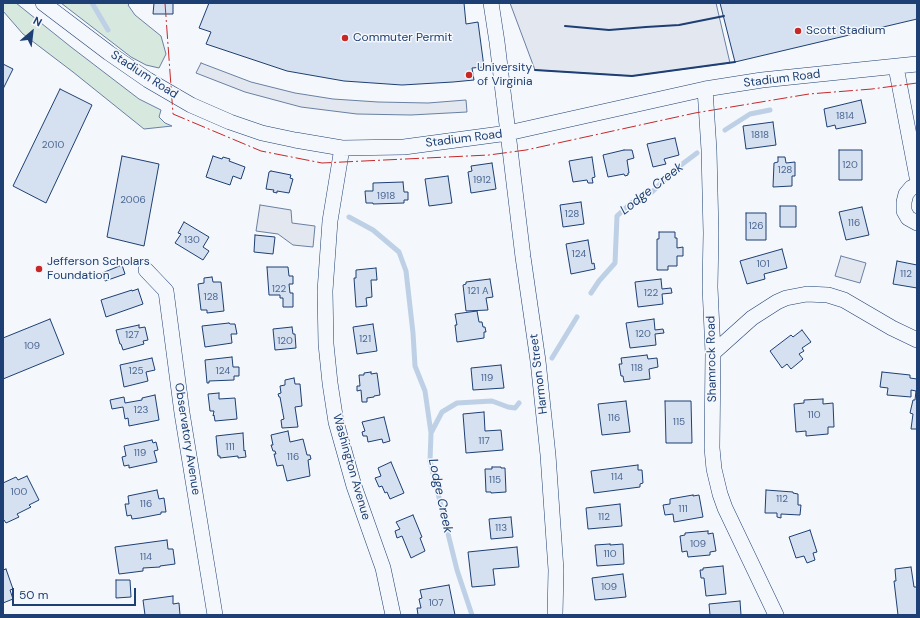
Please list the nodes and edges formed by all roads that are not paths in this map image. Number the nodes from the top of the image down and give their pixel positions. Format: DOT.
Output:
graph roads {
  1 [pos="43,3"];
  2 [pos="491,3"];
  3 [pos="917,64"];
  4 [pos="896,67"];
  5 [pos="705,89"];
  6 [pos="508,133"];
  7 [pos="342,148"];
  8 [pos="917,178"];
  9 [pos="917,185"];
  10 [pos="917,224"];
  11 [pos="146,270"];
  12 [pos="917,340"];
  13 [pos="713,353"];
  14 [pos="215,615"];
  15 [pos="393,615"];
  16 [pos="555,615"];
  17 [pos="776,615"];
  1 -- 7 [label="street, Stadium Road"];
  2 -- 6 [label="street, Harmon Street"];
  3 -- 4 [label="street, Stadium Road"];
  4 -- 5 [label="street, Stadium Road"];
  4 -- 8 [label="street"];
  5 -- 6 [label="street, Stadium Road"];
  5 -- 13 [label="street, Shamrock Road"];
  6 -- 7 [label="street, Stadium Road"];
  6 -- 16 [label="street, Harmon Street"];
  7 -- 15 [label="street, Washington Avenue"];
  9 -- 10 [label="street"];
  11 -- 14 [label="street, Observatory Avenue"];
  12 -- 13 [label="street"];
  13 -- 17 [label="street, Shamrock Road"];
}
